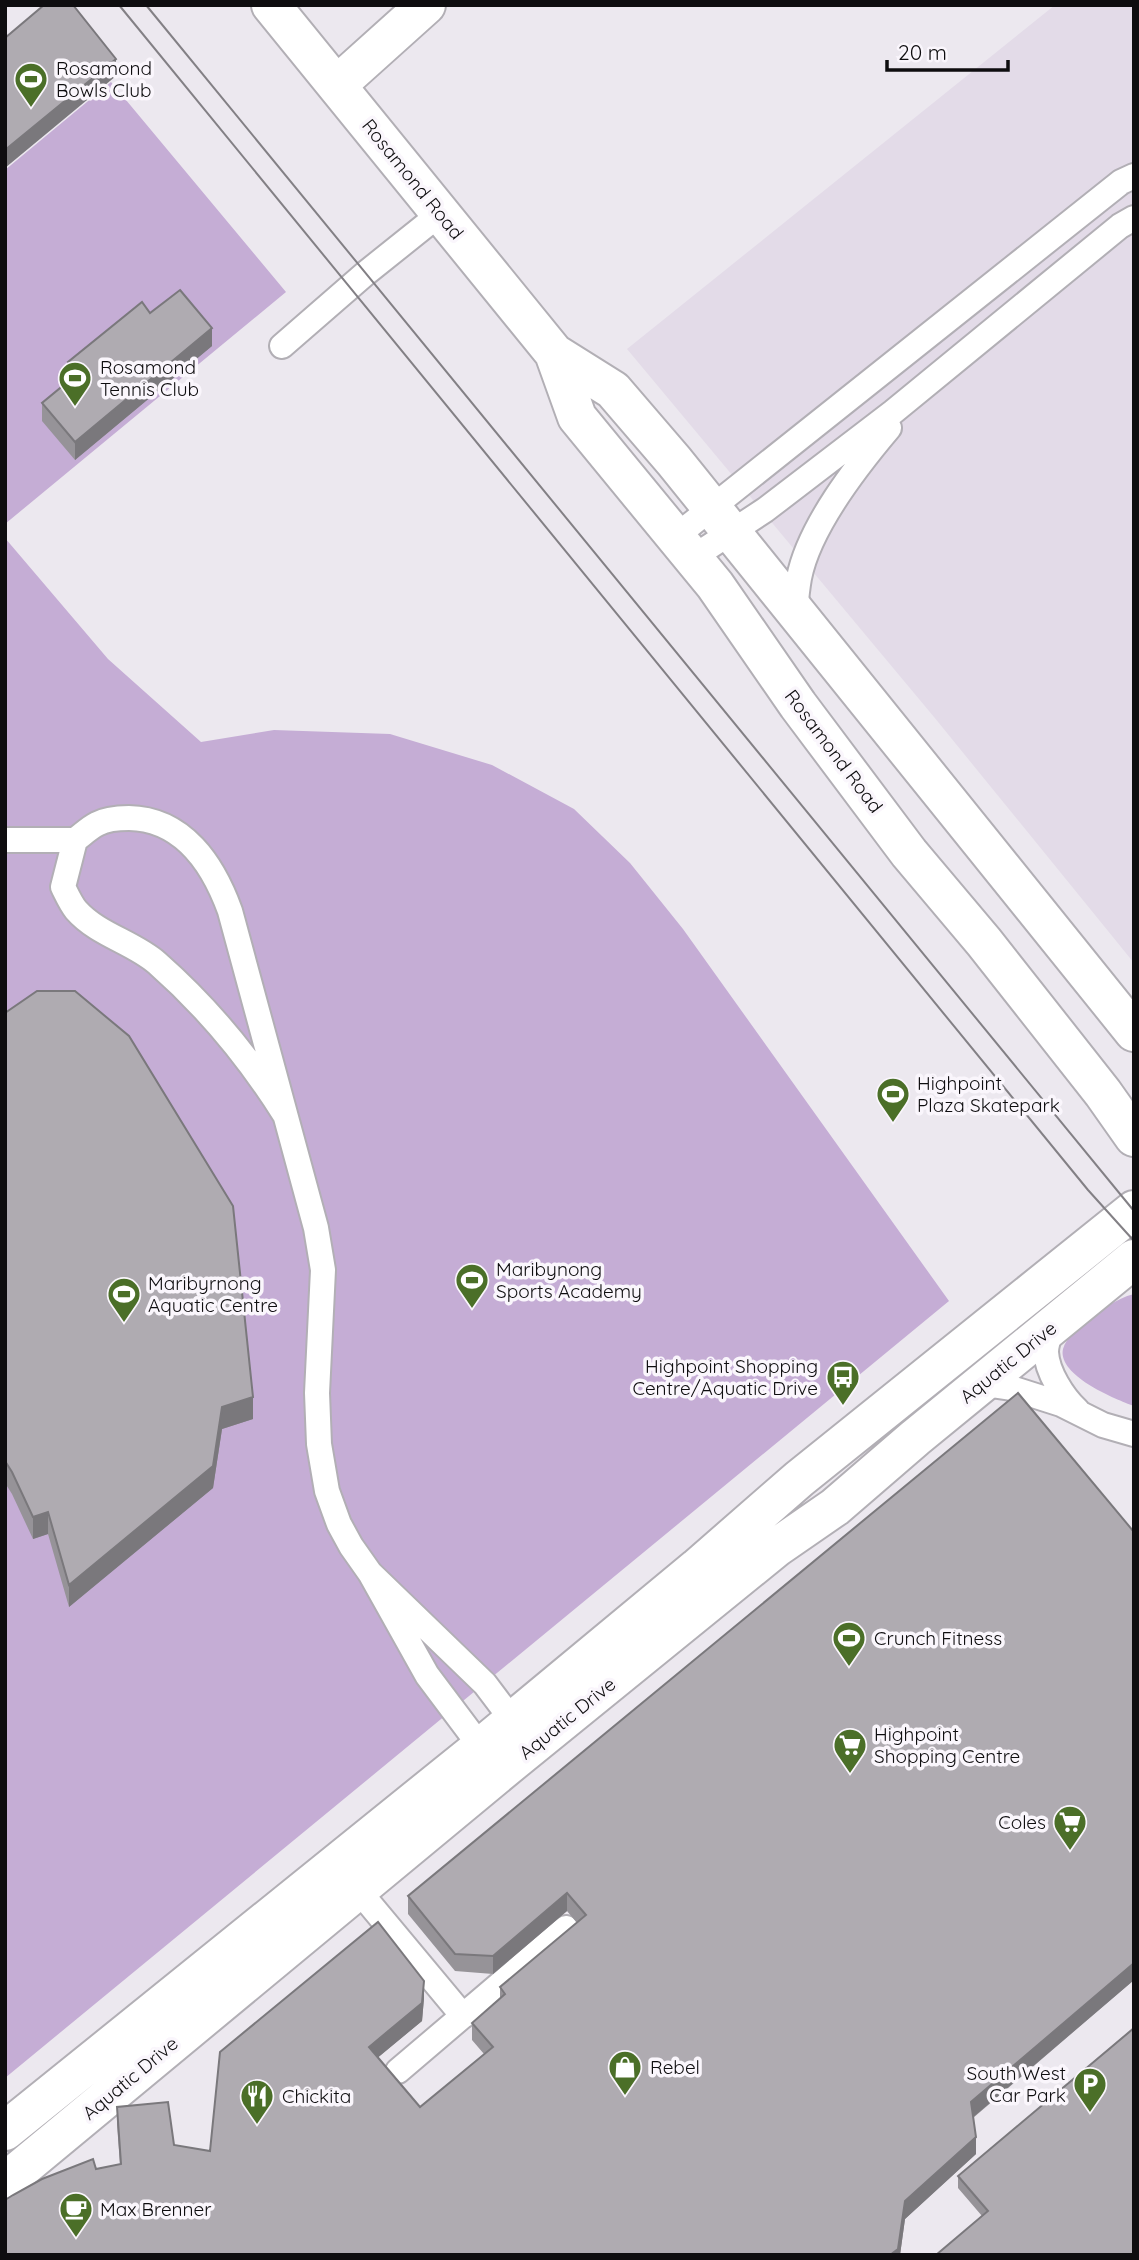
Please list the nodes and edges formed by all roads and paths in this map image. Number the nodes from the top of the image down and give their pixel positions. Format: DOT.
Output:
graph roads {
  1 [pos="271,5"];
  2 [pos="426,5"];
  3 [pos="337,85"];
  4 [pos="1134,176"];
  5 [pos="441,213"];
  6 [pos="1134,218"];
  7 [pos="282,346"];
  8 [pos="554,353"];
  9 [pos="926,385"];
  10 [pos="722,520"];
  11 [pos="684,548"];
  12 [pos="795,611"];
  13 [pos="5,840"];
  14 [pos="75,840"];
  15 [pos="1134,1032"];
  16 [pos="285,1115"];
  17 [pos="1134,1138"];
  18 [pos="1134,1210"];
  19 [pos="1134,1259"];
  20 [pos="1053,1325"];
  21 [pos="973,1391"];
  22 [pos="1081,1413"];
  23 [pos="1134,1434"];
  24 [pos="370,1573"];
  25 [pos="513,1721"];
  26 [pos="481,1747"];
  27 [pos="517,1758"];
  28 [pos="358,1890"];
  29 [pos="566,1928"];
  30 [pos="463,2016"];
  31 [pos="398,2071"];
  32 [pos="5,2131"];
  33 [pos="5,2182"];
  1 -- 3 [label="street, Rosamond Road"];
  2 -- 3 [label="street"];
  3 -- 5 [label="street, Rosamond Road"];
  4 -- 10 [label="lane"];
  5 -- 7 [label="lane"];
  5 -- 8 [label="street, Rosamond Road"];
  6 -- 9 [label="lane"];
  8 -- 10 [label="street, Rosamond Road"];
  8 -- 11 [label="street, Rosamond Road"];
  9 -- 10 [label="lane"];
  9 -- 12 [label="lane"];
  10 -- 11 [label="lane"];
  10 -- 12 [label="street, Rosamond Road"];
  11 -- 17 [label="street, Rosamond Road"];
  12 -- 15 [label="street, Rosamond Road"];
  13 -- 14 [label="lane"];
  14 -- 16 [label="lane"];
  14 -- 16 [label="lane"];
  16 -- 24 [label="lane"];
  18 -- 25 [label="street, Aquatic Drive"];
  19 -- 20 [label="street, Aquatic Drive"];
  20 -- 21 [label="street, Aquatic Drive"];
  20 -- 22 [label="lane"];
  21 -- 22 [label="lane"];
  21 -- 27 [label="street, Aquatic Drive"];
  22 -- 23 [label="lane"];
  24 -- 25 [label="lane"];
  24 -- 26 [label="lane"];
  25 -- 26 [label="street, Aquatic Drive"];
  25 -- 27 [label="lane"];
  26 -- 27 [label="lane"];
  26 -- 32 [label="street, Aquatic Drive"];
  27 -- 28 [label="street, Aquatic Drive"];
  28 -- 30 [label="lane"];
  28 -- 33 [label="street, Aquatic Drive"];
  29 -- 30 [label="lane"];
  30 -- 31 [label="lane"];
}
